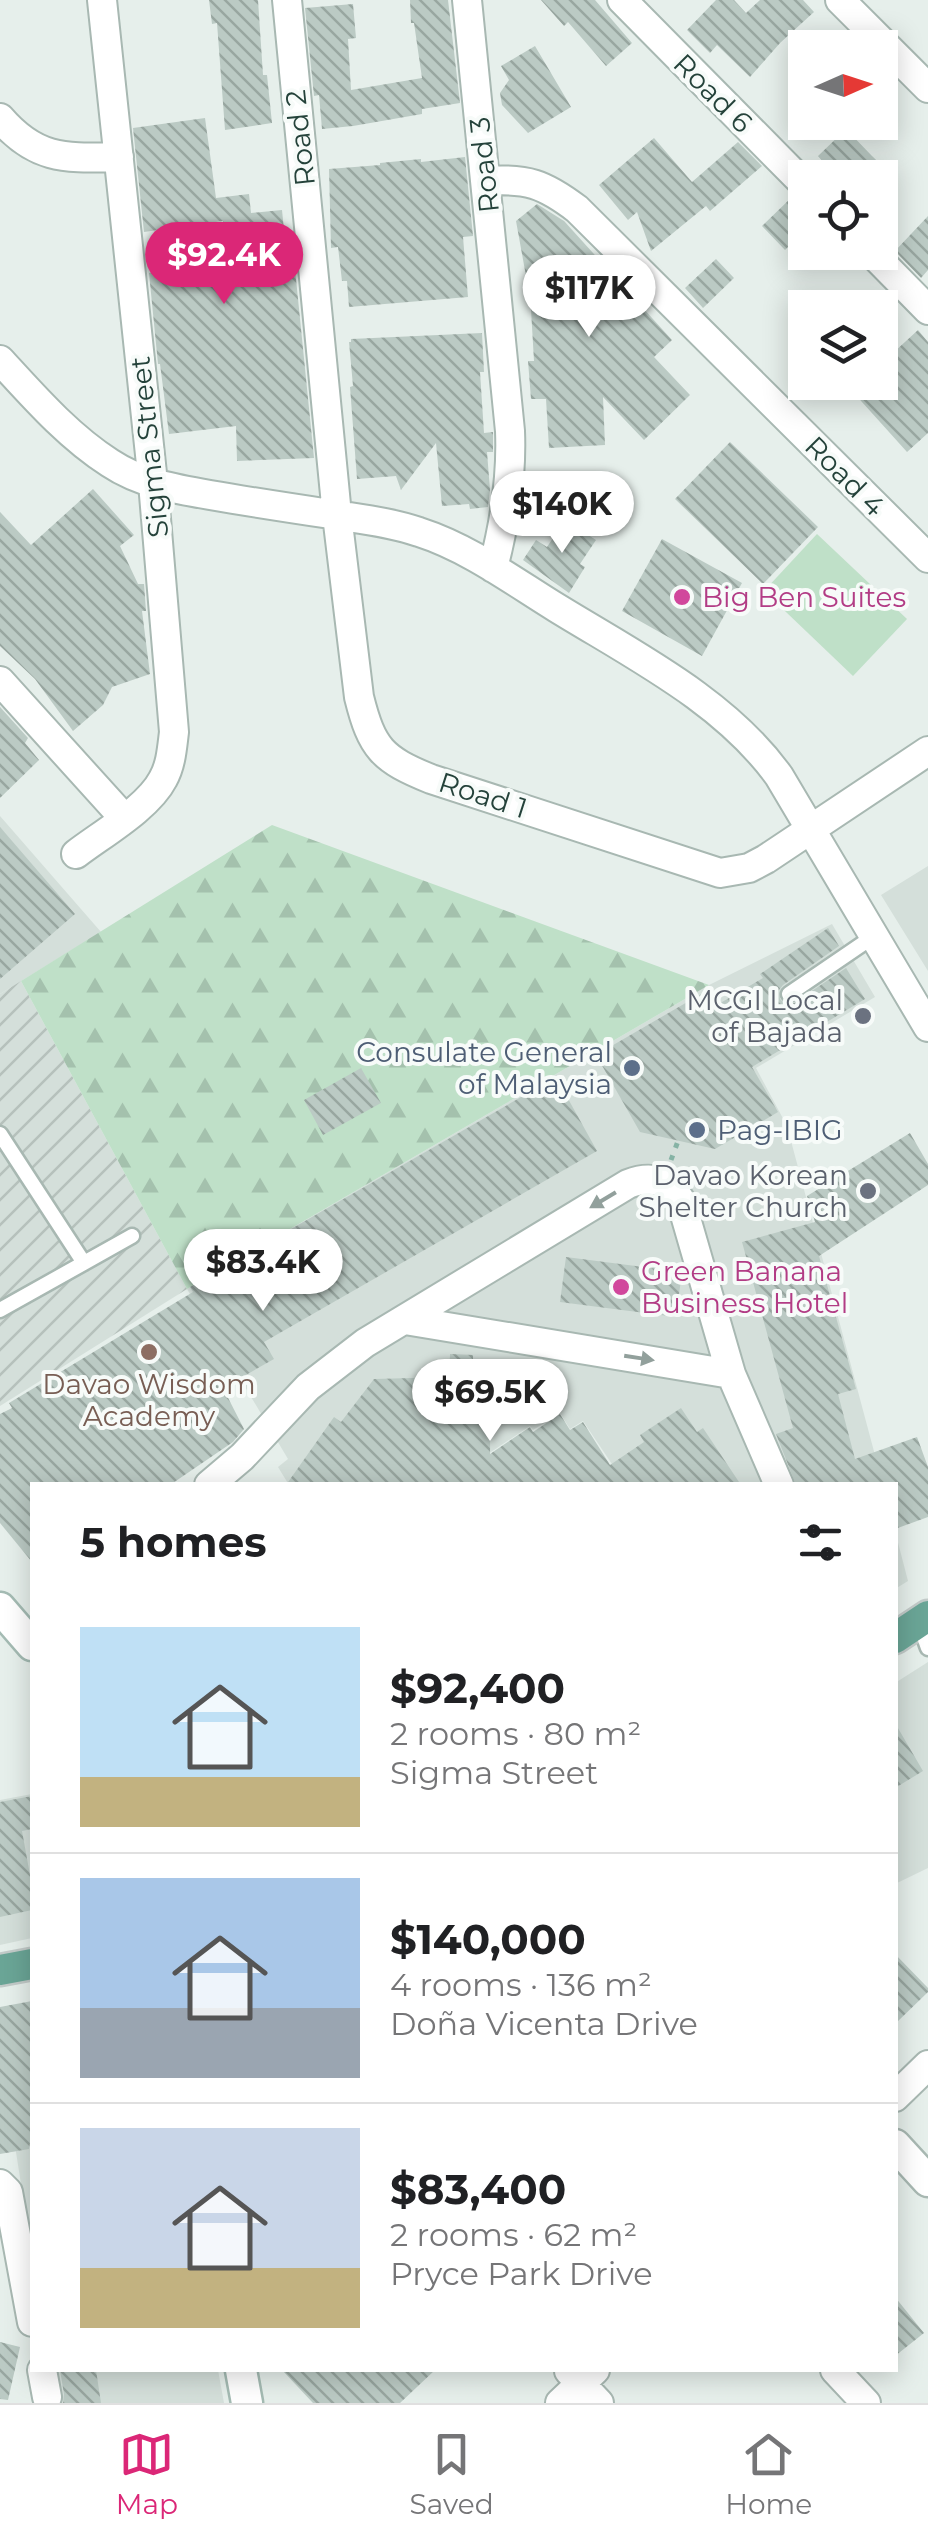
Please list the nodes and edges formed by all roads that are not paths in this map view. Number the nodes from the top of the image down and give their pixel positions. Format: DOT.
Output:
graph roads {
  1 [pos="102,0"];
  2 [pos="287,0"];
  3 [pos="467,0"];
  4 [pos="622,0"];
  5 [pos="840,0"];
  6 [pos="928,88"];
  7 [pos="0,118"];
  8 [pos="119,157"];
  9 [pos="788,168"];
  10 [pos="486,181"];
  11 [pos="889,270"];
  12 [pos="928,310"];
  13 [pos="0,360"];
  14 [pos="152,484"];
  15 [pos="337,515"];
  16 [pos="928,558"];
  17 [pos="493,568"];
  18 [pos="0,681"];
  19 [pos="928,751"];
  20 [pos="124,818"];
  21 [pos="812,828"];
  22 [pos="76,854"];
  23 [pos="874,936"];
  24 [pos="790,994"];
  25 [pos="928,1027"];
  26 [pos="0,1134"];
  27 [pos="6,1156"];
  28 [pos="132,1236"];
  29 [pos="84,1263"];
  30 [pos="0,1310"];
  31 [pos="405,1320"];
  32 [pos="731,1374"];
  33 [pos="213,1482"];
  34 [pos="778,1482"];
  35 [pos="30,1964"];
  36 [pos="0,1970"];
  37 [pos="928,2065"];
  38 [pos="898,2093"];
  39 [pos="898,2148"];
  40 [pos="928,2181"];
  41 [pos="0,2184"];
  42 [pos="30,2311"];
  43 [pos="242,2372"];
  44 [pos="837,2372"];
  45 [pos="586,2382"];
  46 [pos="248,2403"];
  47 [pos="560,2403"];
  48 [pos="866,2403"];
  1 -- 8 [label="street, Sigma Street"];
  2 -- 15 [label="street, Road 2"];
  3 -- 10 [label="street, Road 3"];
  4 -- 9 [label="street, Road 6"];
  5 -- 6 [label="street"];
  7 -- 8 [label="street"];
  8 -- 14 [label="street, Sigma Street"];
  10 -- 16 [label="street, Road 4"];
  10 -- 17 [label="street, Road 3"];
  11 -- 12 [label="street"];
  13 -- 14 [label="street"];
  14 -- 15 [label="street"];
  14 -- 20 [label="street, Sigma Street"];
  15 -- 17 [label="street"];
  15 -- 21 [label="street, Road 1"];
  17 -- 21 [label="street"];
  18 -- 20 [label="street"];
  19 -- 21 [label="street, Road 1"];
  20 -- 22 [label="street, Sigma Street"];
  21 -- 23 [label="street"];
  23 -- 24 [label="lane"];
  23 -- 25 [label="street"];
  26 -- 27 [label="lane"];
  27 -- 29 [label="lane"];
  28 -- 29 [label="lane"];
  29 -- 30 [label="lane"];
  31 -- 32 [label="street, one-way"];
  32 -- 31 [label="street, one-way"];
  31 -- 33 [label="street"];
  32 -- 34 [label="street"];
  35 -- 36 [label="main road"];
  37 -- 38 [label="street"];
  39 -- 40 [label="street"];
  41 -- 42 [label="street"];
  43 -- 46 [label="street"];
  44 -- 48 [label="street"];
  45 -- 47 [label="street"];
}
